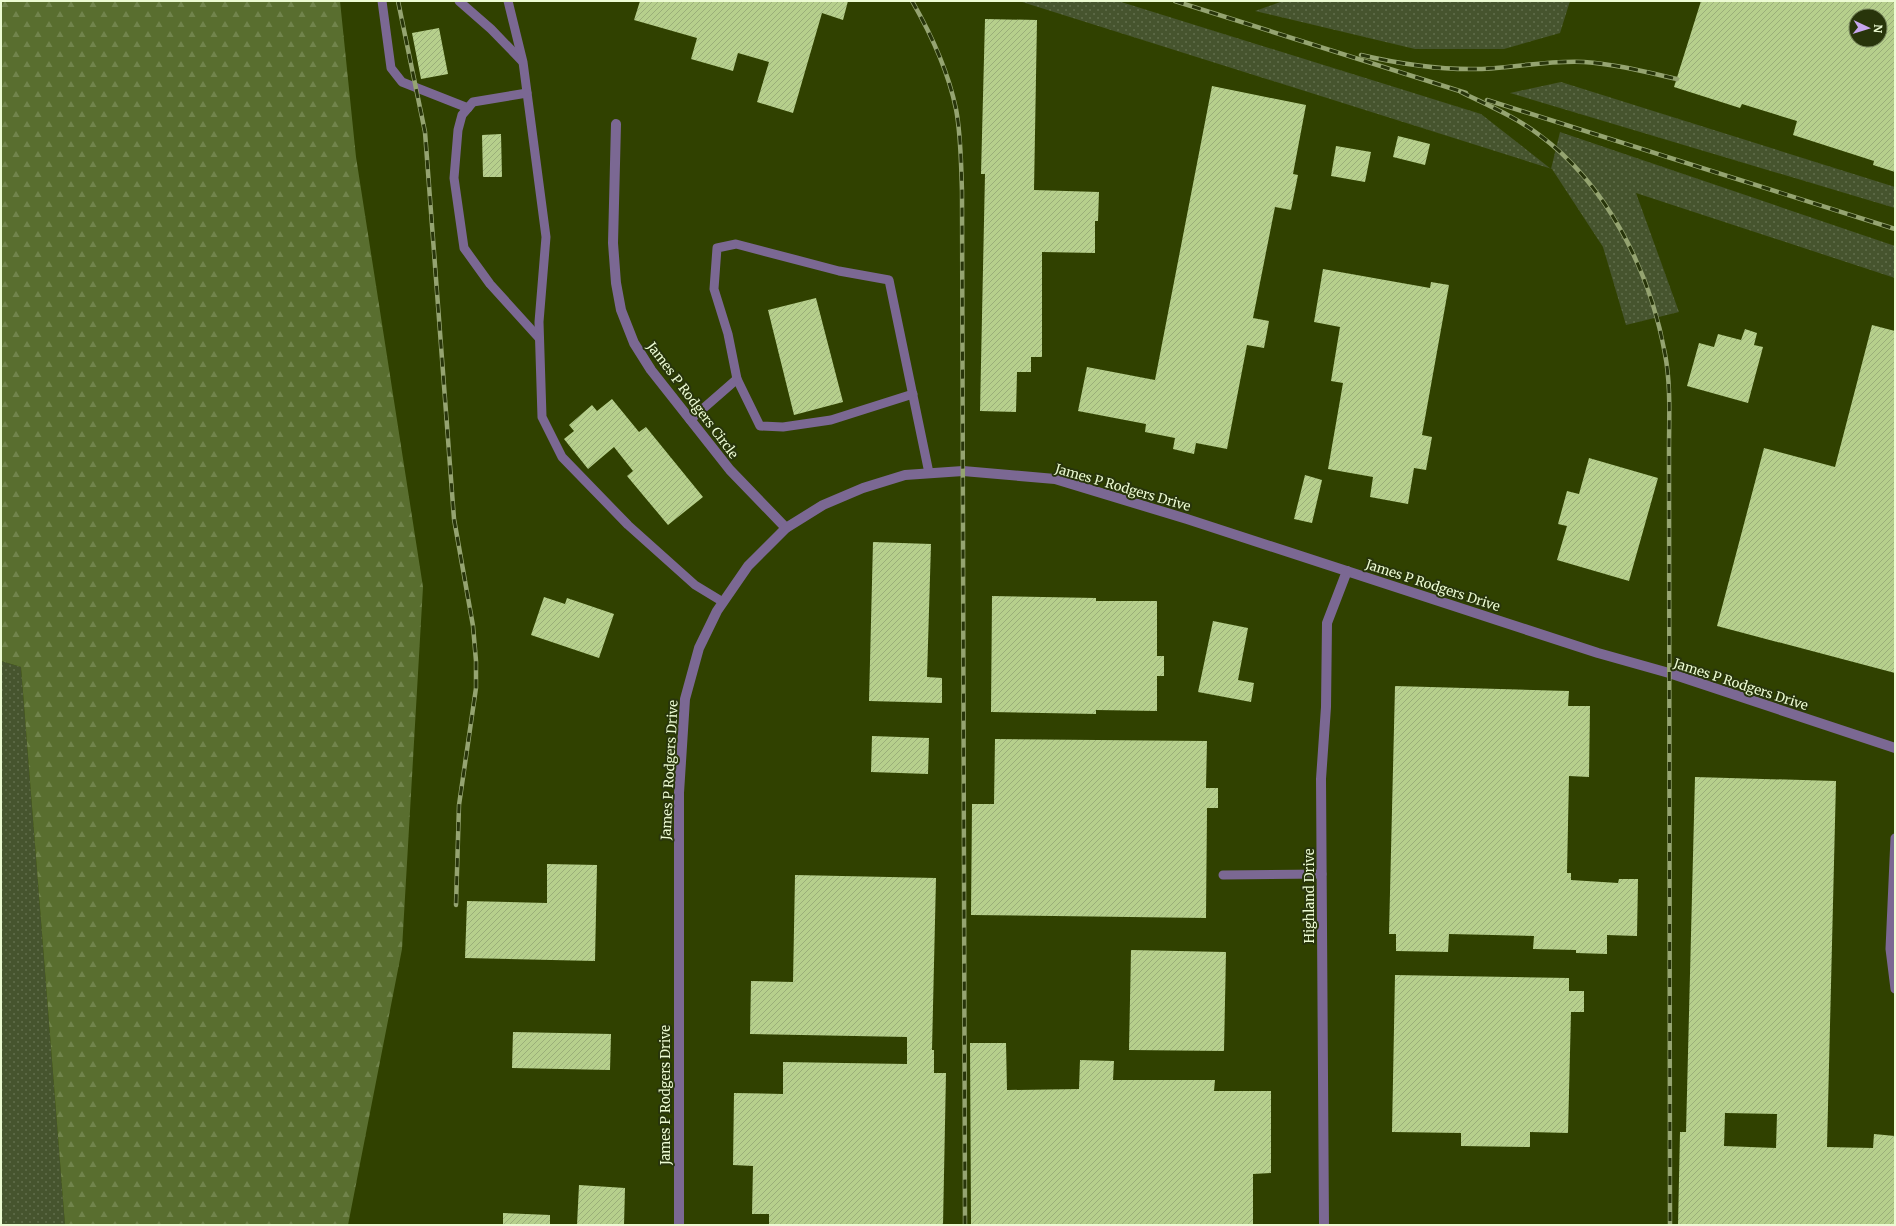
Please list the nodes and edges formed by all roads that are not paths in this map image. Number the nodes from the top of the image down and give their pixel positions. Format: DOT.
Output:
graph roads {
  1 [pos="382,1"];
  2 [pos="459,1"];
  3 [pos="508,1"];
  4 [pos="523,62"];
  5 [pos="527,93"];
  6 [pos="468,108"];
  7 [pos="616,124"];
  8 [pos="539,338"];
  9 [pos="737,379"];
  10 [pos="913,394"];
  11 [pos="690,420"];
  12 [pos="929,473"];
  13 [pos="786,528"];
  14 [pos="1347,571"];
  15 [pos="723,602"];
  16 [pos="1895,748"];
  17 [pos="1895,838"];
  18 [pos="1322,874"];
  19 [pos="1223,875"];
  20 [pos="1895,989"];
  21 [pos="679,1225"];
  22 [pos="1324,1225"];
  1 -- 6 [label="lane"];
  2 -- 4 [label="lane"];
  3 -- 4 [label="lane"];
  4 -- 5 [label="lane"];
  5 -- 6 [label="lane"];
  5 -- 8 [label="lane"];
  6 -- 8 [label="lane"];
  7 -- 11 [label="street, James P Rodgers Circle"];
  8 -- 15 [label="lane"];
  9 -- 10 [label="lane"];
  9 -- 10 [label="lane"];
  9 -- 11 [label="lane"];
  10 -- 12 [label="lane"];
  11 -- 13 [label="street, James P Rodgers Circle"];
  12 -- 13 [label="street, James P Rodgers Drive"];
  12 -- 14 [label="street, James P Rodgers Drive"];
  13 -- 15 [label="street, James P Rodgers Drive"];
  14 -- 16 [label="street, James P Rodgers Drive"];
  14 -- 18 [label="street, Highland Drive"];
  15 -- 21 [label="street, James P Rodgers Drive"];
  17 -- 20 [label="lane"];
  18 -- 19 [label="lane"];
  18 -- 22 [label="street, Highland Drive"];
}
